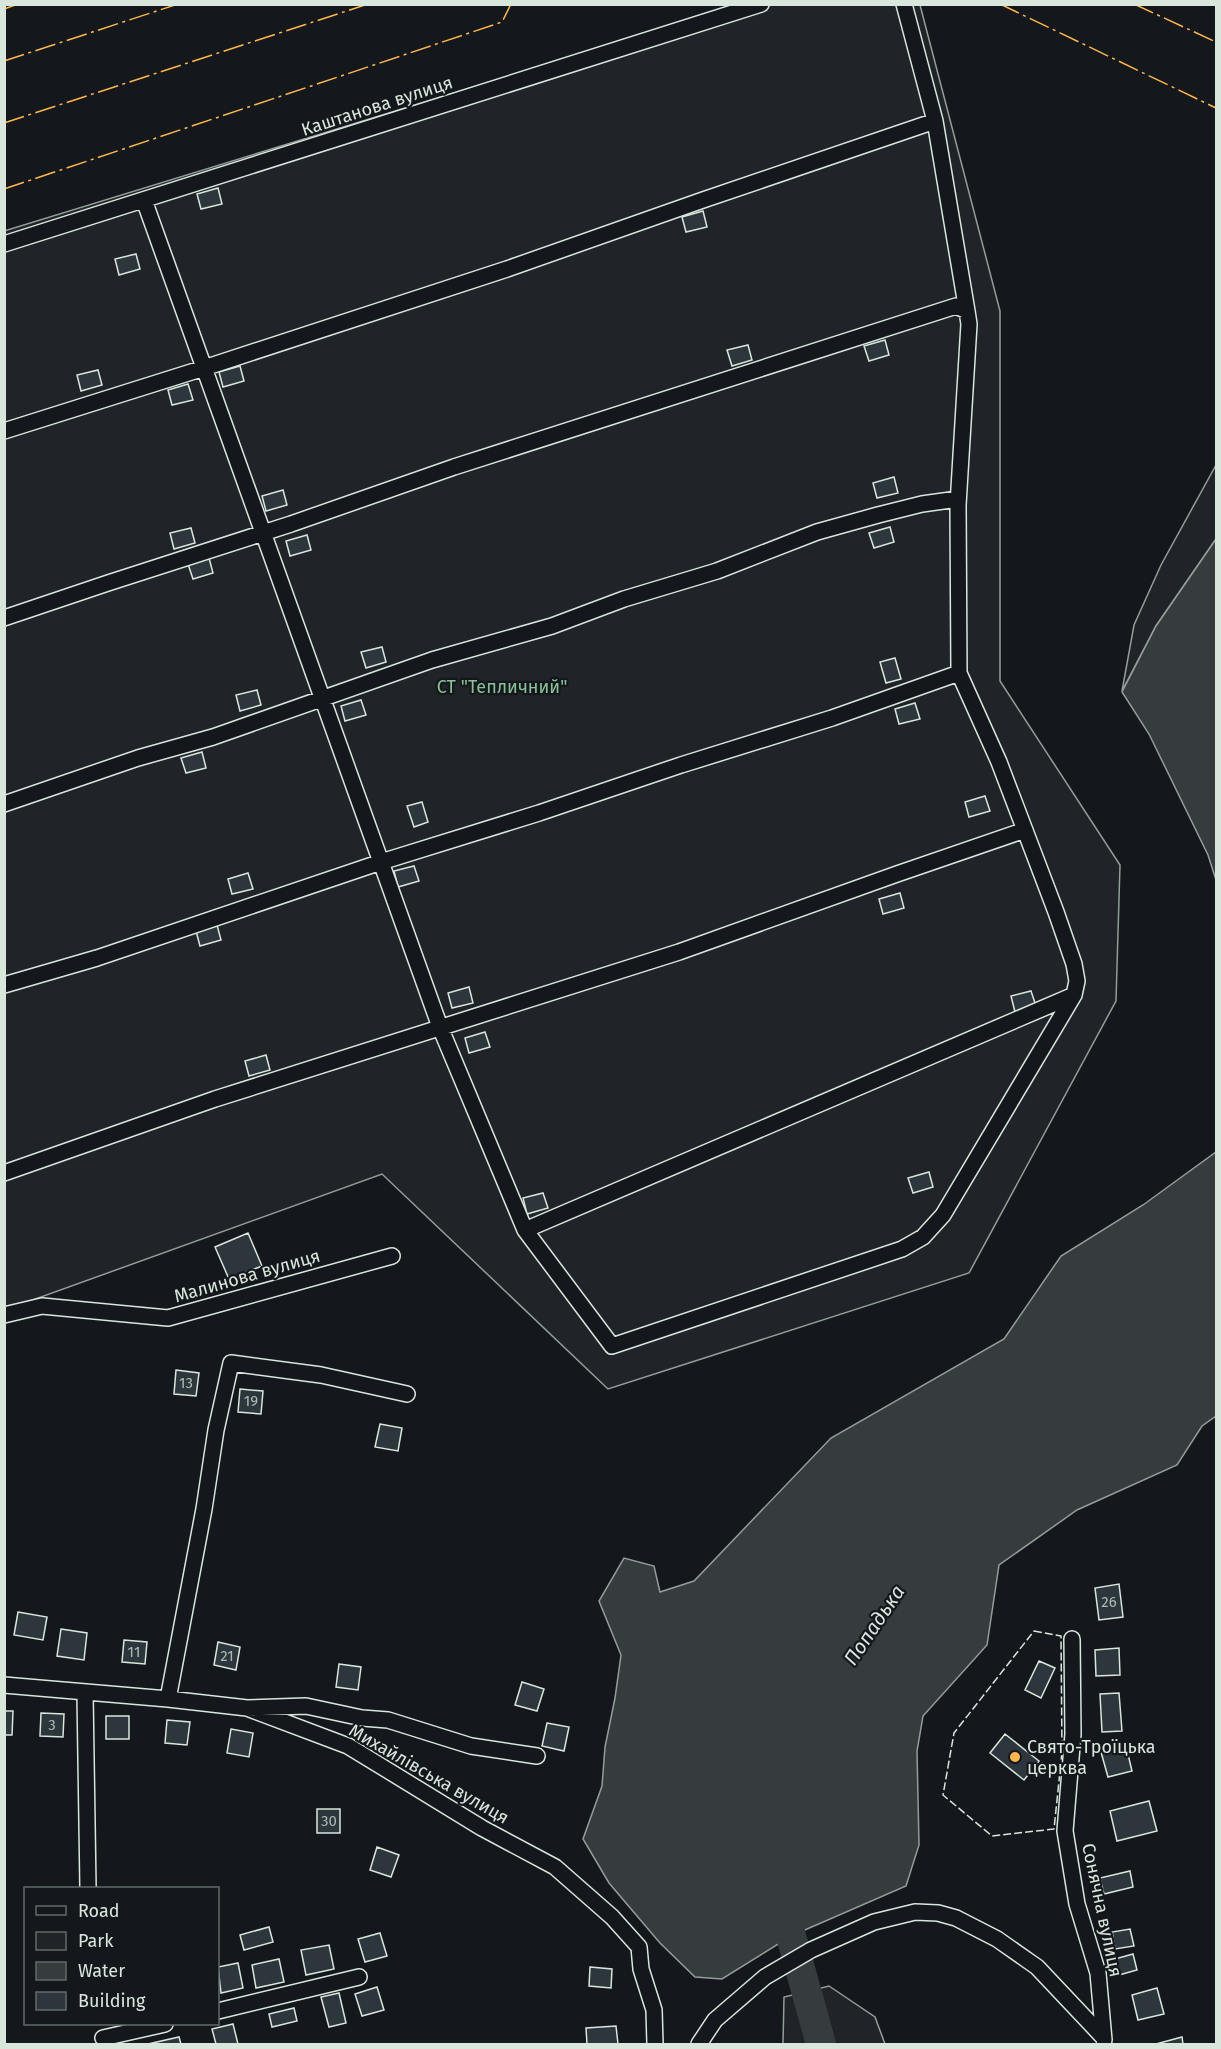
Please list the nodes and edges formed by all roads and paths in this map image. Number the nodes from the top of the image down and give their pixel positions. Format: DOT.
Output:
graph roads {
  1 [pos="761,4"];
  2 [pos="904,4"];
  3 [pos="935,121"];
  4 [pos="144,200"];
  5 [pos="4,244"];
  6 [pos="967,311"];
  7 [pos="204,368"];
  8 [pos="4,431"];
  9 [pos="958,499"];
  10 [pos="263,533"];
  11 [pos="4,618"];
  12 [pos="959,673"];
  13 [pos="322,698"];
  14 [pos="4,804"];
  15 [pos="1025,830"];
  16 [pos="381,862"];
  17 [pos="4,985"];
  18 [pos="1074,995"];
  19 [pos="440,1027"];
  20 [pos="4,1173"];
  21 [pos="525,1230"];
  22 [pos="392,1256"];
  23 [pos="4,1316"];
  24 [pos="407,1394"];
  25 [pos="1072,1640"];
  26 [pos="4,1686"];
  27 [pos="85,1693"];
  28 [pos="168,1699"];
  29 [pos="247,1708"];
  30 [pos="537,1756"];
  31 [pos="88,1887"];
  32 [pos="359,1977"];
  33 [pos="219,2011"];
  34 [pos="160,2025"];
  35 [pos="103,2036"];
  36 [pos="1104,2041"];
  37 [pos="655,2044"];
  38 [pos="699,2044"];
  1 -- 4 [label="street, Каштанова вулиця"];
  2 -- 3 [label="street"];
  3 -- 6 [label="street"];
  3 -- 7 [label="street"];
  4 -- 5 [label="street, Каштанова вулиця"];
  4 -- 7 [label="street"];
  6 -- 9 [label="street"];
  6 -- 10 [label="street"];
  7 -- 8 [label="street"];
  7 -- 10 [label="street"];
  9 -- 12 [label="street"];
  9 -- 13 [label="street"];
  10 -- 11 [label="street"];
  10 -- 13 [label="street"];
  12 -- 15 [label="street"];
  12 -- 16 [label="street"];
  13 -- 14 [label="street"];
  13 -- 16 [label="street"];
  15 -- 18 [label="street"];
  15 -- 19 [label="street"];
  16 -- 17 [label="street"];
  16 -- 19 [label="street"];
  18 -- 21 [label="street"];
  18 -- 21 [label="street"];
  19 -- 20 [label="street"];
  19 -- 21 [label="street"];
  22 -- 23 [label="street, Малинова вулиця"];
  24 -- 28 [label="street"];
  25 -- 36 [label="street, Сонячна вулиця"];
  26 -- 27 [label="street, Михайлівська вулиця"];
  27 -- 28 [label="street, Михайлівська вулиця"];
  27 -- 31 [label="street"];
  28 -- 29 [label="street, Михайлівська вулиця"];
  29 -- 30 [label="street, Михайлівська вулиця"];
  29 -- 37 [label="street, Михайлівська вулиця"];
  32 -- 33 [label="street"];
  34 -- 35 [label="street"];
  36 -- 38 [label="street"];
}
